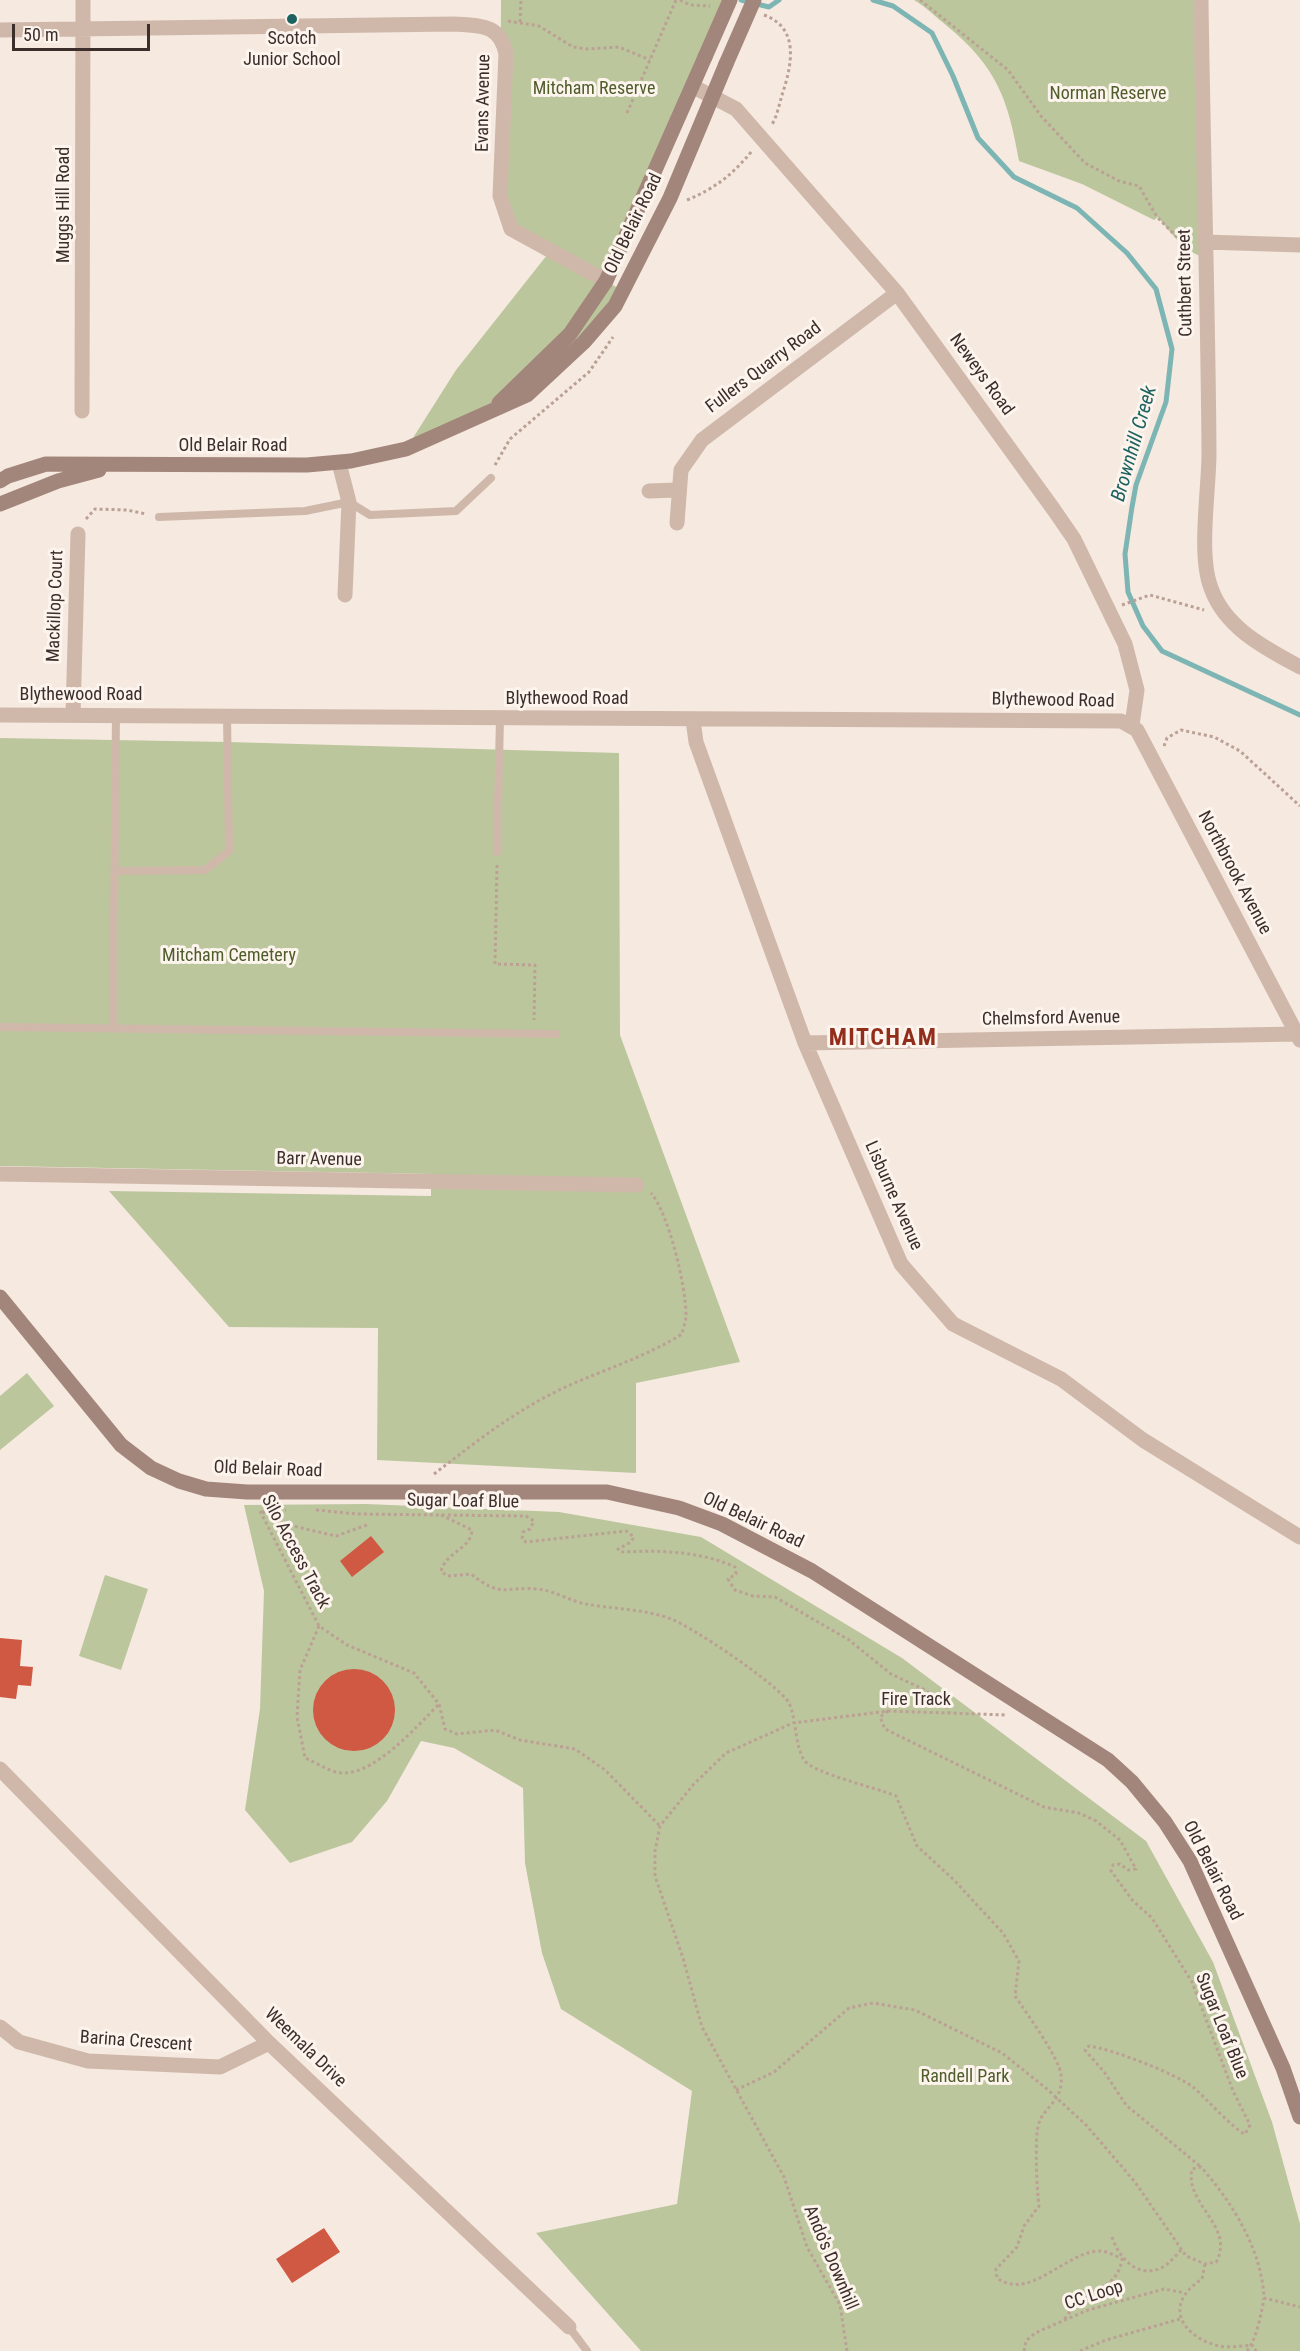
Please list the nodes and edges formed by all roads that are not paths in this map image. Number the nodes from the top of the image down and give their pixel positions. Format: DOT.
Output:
graph roads {
  1 [pos="83,0"];
  2 [pos="730,0"];
  3 [pos="1201,0"];
  4 [pos="757,7"];
  5 [pos="84,28"];
  6 [pos="0,30"];
  7 [pos="692,86"];
  8 [pos="712,95"];
  9 [pos="1300,245"];
  10 [pos="1205,250"];
  11 [pos="606,281"];
  12 [pos="623,291"];
  13 [pos="897,292"];
  14 [pos="82,411"];
  15 [pos="485,415"];
  16 [pos="339,462"];
  17 [pos="117,465"];
  18 [pos="491,478"];
  19 [pos="0,481"];
  20 [pos="649,490"];
  21 [pos="677,490"];
  22 [pos="349,502"];
  23 [pos="0,504"];
  24 [pos="159,518"];
  25 [pos="677,523"];
  26 [pos="78,534"];
  27 [pos="345,595"];
  28 [pos="1300,667"];
  29 [pos="0,714"];
  30 [pos="73,715"];
  31 [pos="116,715"];
  32 [pos="228,716"];
  33 [pos="500,718"];
  34 [pos="693,720"];
  35 [pos="1132,725"];
  36 [pos="497,852"];
  37 [pos="115,871"];
  38 [pos="0,1027"];
  39 [pos="113,1028"];
  40 [pos="556,1034"];
  41 [pos="1298,1037"];
  42 [pos="805,1043"];
  43 [pos="0,1174"];
  44 [pos="637,1185"];
  45 [pos="0,1297"];
  46 [pos="1300,1537"];
  47 [pos="0,1769"];
  48 [pos="0,2027"];
  49 [pos="269,2043"];
  50 [pos="1300,2117"];
  51 [pos="569,2327"];
  52 [pos="587,2351"];
  1 -- 5 [label="street, Muggs Hill Road"];
  2 -- 7 [label="main road, Old Belair Road, bridge"];
  3 -- 10 [label="street, Cuthbert Street"];
  4 -- 8 [label="main road, Old Belair Road, bridge"];
  5 -- 6 [label="street, Evans Avenue"];
  5 -- 11 [label="street, Evans Avenue"];
  5 -- 14 [label="street, Muggs Hill Road"];
  7 -- 8 [label="street, Neweys Road"];
  7 -- 11 [label="main road, Old Belair Road"];
  8 -- 12 [label="main road, Old Belair Road"];
  8 -- 13 [label="street, Neweys Road"];
  9 -- 10 [label="street"];
  10 -- 28 [label="street, Cuthbert Street"];
  11 -- 12 [label="main road"];
  11 -- 15 [label="main road, Old Belair Road"];
  12 -- 15 [label="main road, Old Belair Road"];
  13 -- 21 [label="street, Fullers Quarry Road"];
  13 -- 35 [label="street, Neweys Road"];
  15 -- 16 [label="main road, Old Belair Road"];
  16 -- 17 [label="main road, Old Belair Road"];
  16 -- 22 [label="street"];
  17 -- 19 [label="main road, Old Belair Road"];
  17 -- 23 [label="main road, Old Belair Road"];
  18 -- 22 [label="lane"];
  20 -- 21 [label="street"];
  21 -- 25 [label="street, Fullers Quarry Road"];
  22 -- 24 [label="lane"];
  22 -- 27 [label="street"];
  26 -- 30 [label="street, Mackillop Court"];
  29 -- 30 [label="street, Blythewood Road"];
  30 -- 31 [label="street, Blythewood Road"];
  31 -- 32 [label="street, Blythewood Road"];
  31 -- 37 [label="lane"];
  32 -- 33 [label="street, Blythewood Road"];
  32 -- 37 [label="lane"];
  33 -- 34 [label="street, Blythewood Road"];
  33 -- 36 [label="lane"];
  34 -- 35 [label="street, Blythewood Road"];
  34 -- 42 [label="street, Lisburne Avenue"];
  35 -- 41 [label="street, Northbrook Avenue"];
  37 -- 39 [label="lane"];
  38 -- 39 [label="lane"];
  39 -- 40 [label="lane"];
  41 -- 42 [label="street, Chelmsford Avenue"];
  42 -- 46 [label="street, Lisburne Avenue"];
  43 -- 44 [label="street, Barr Avenue"];
  45 -- 50 [label="main road, Old Belair Road"];
  47 -- 49 [label="street, Weemala Drive"];
  48 -- 49 [label="street, Barina Crescent"];
  49 -- 51 [label="street, Weemala Drive"];
  51 -- 52 [label="lane, Weemala Drive"];
}
